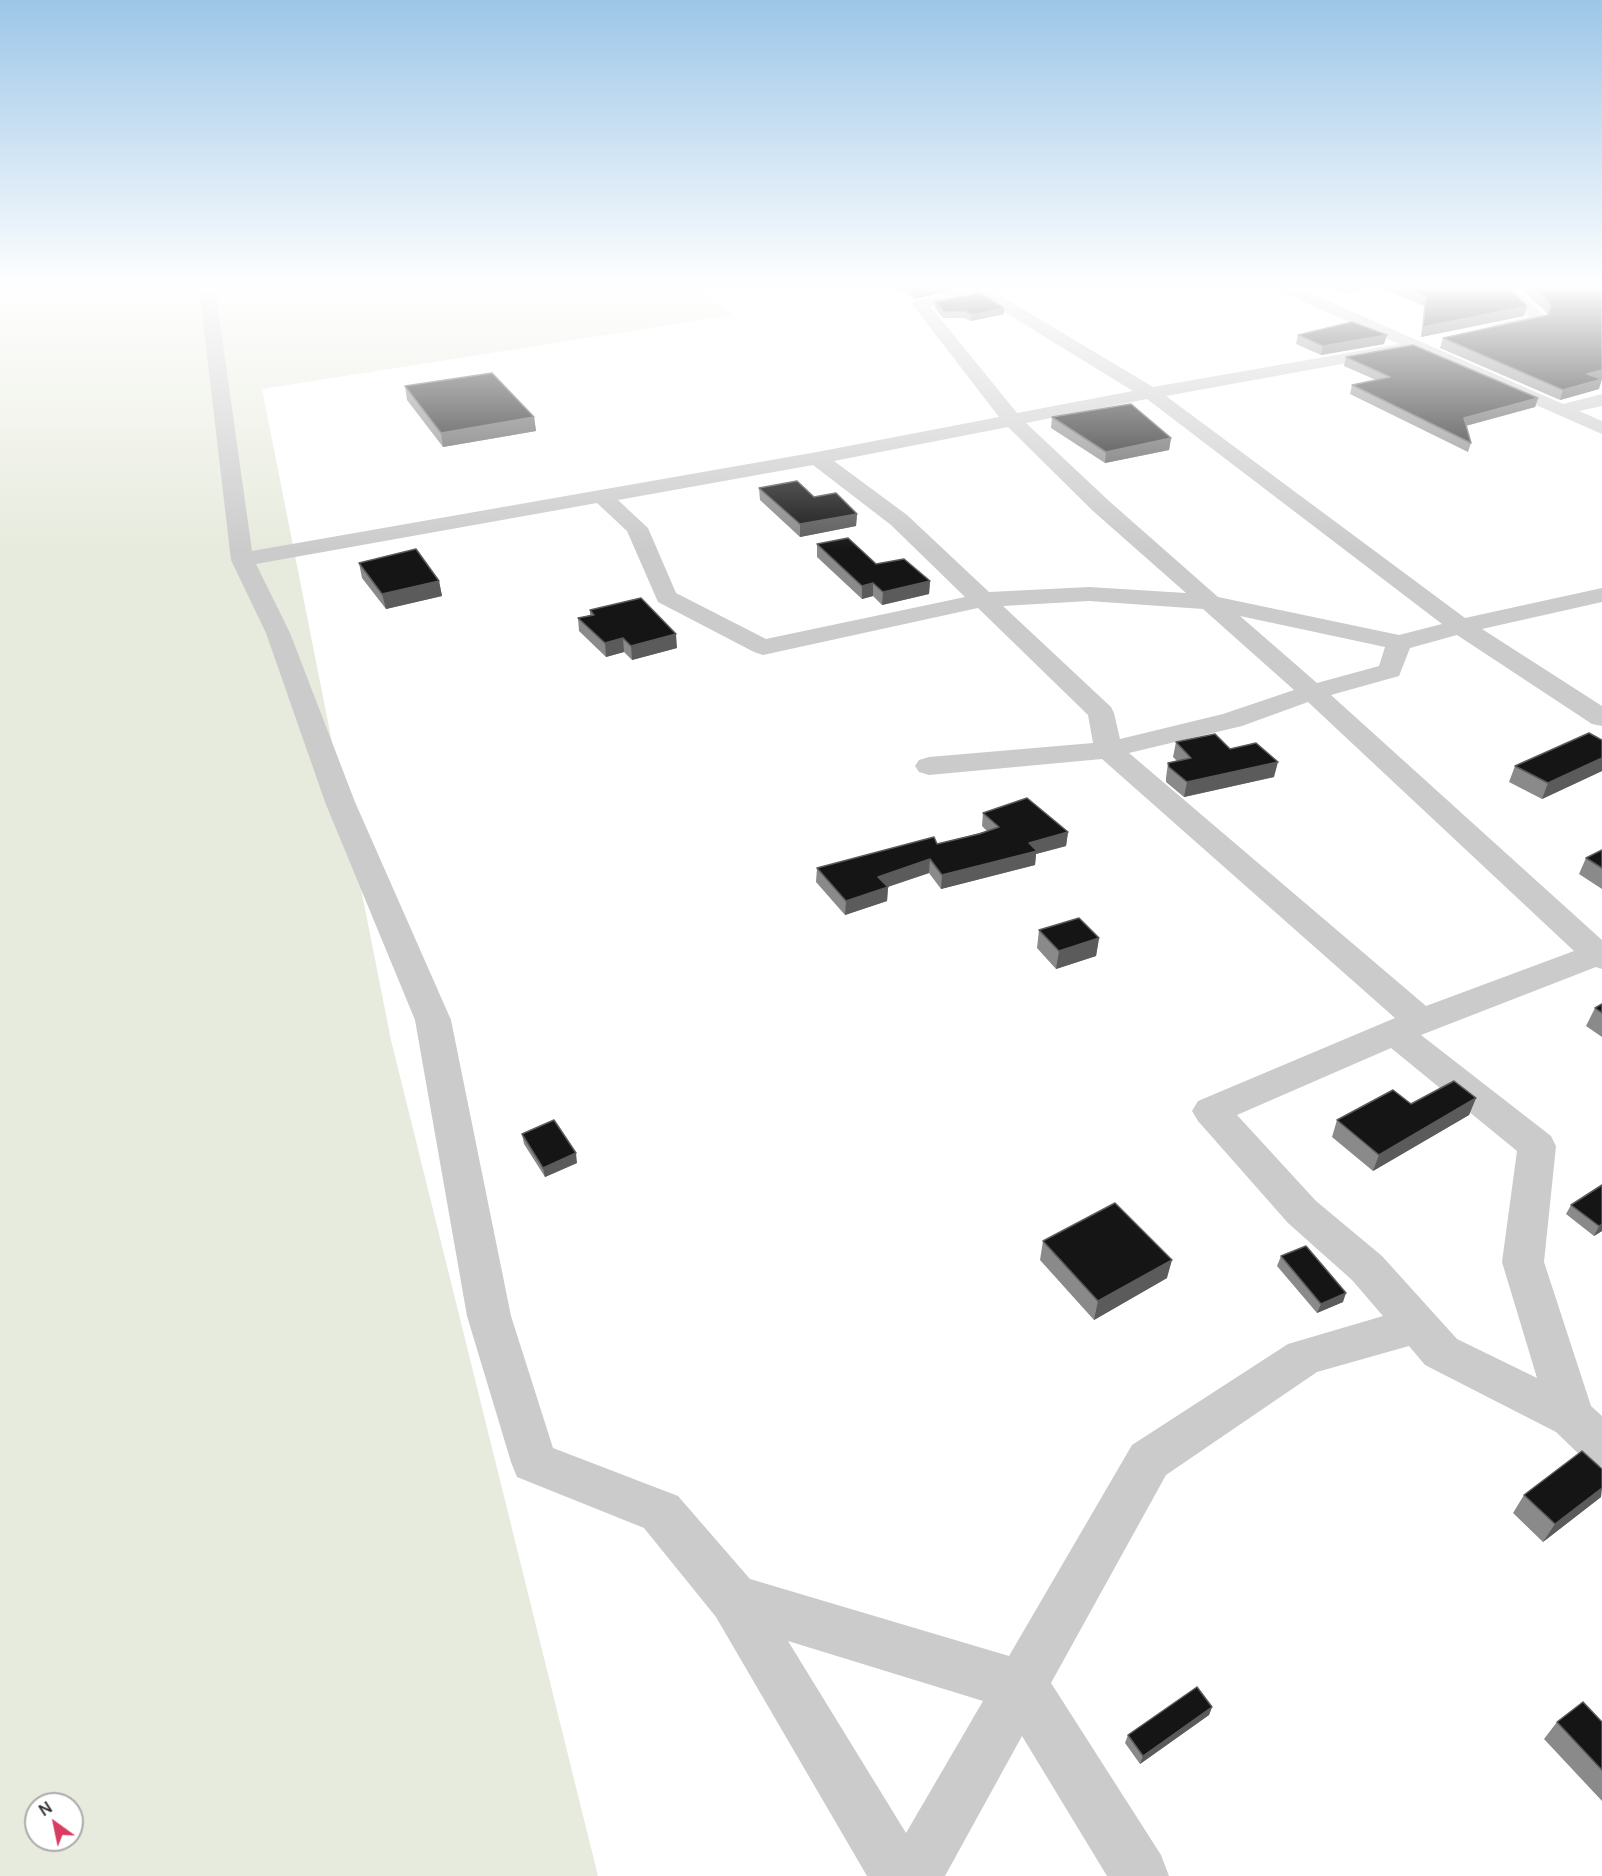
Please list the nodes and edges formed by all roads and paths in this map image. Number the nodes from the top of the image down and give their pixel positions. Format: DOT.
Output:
graph roads {
  1 [pos="218,375"];
  2 [pos="976,375"];
  3 [pos="1122,375"];
  4 [pos="1254,375"];
  5 [pos="1480,375"];
  6 [pos="1150,393"];
  7 [pos="1602,400"];
  8 [pos="1561,410"];
  9 [pos="1012,420"];
  10 [pos="1602,428"];
  11 [pos="816,458"];
  12 [pos="602,496"];
  13 [pos="242,560"];
  14 [pos="1602,595"];
  15 [pos="983,600"];
  16 [pos="1209,602"];
  17 [pos="1461,626"];
  18 [pos="1399,643"];
  19 [pos="1312,692"];
  20 [pos="1602,718"];
  21 [pos="1108,750"];
  22 [pos="929,766"];
  23 [pos="1601,955"];
  24 [pos="1407,1027"];
  25 [pos="1416,1325"];
  26 [pos="1572,1418"];
  27 [pos="1602,1446"];
  28 [pos="734,1599"];
  29 [pos="1022,1686"];
  30 [pos="899,1876"];
  31 [pos="913,1876"];
  32 [pos="1140,1876"];
  1 -- 13 [label="street"];
  2 -- 9 [label="street"];
  3 -- 6 [label="street"];
  4 -- 6 [label="street"];
  5 -- 8 [label="street"];
  6 -- 9 [label="street"];
  6 -- 17 [label="street"];
  7 -- 8 [label="street"];
  8 -- 10 [label="street"];
  9 -- 11 [label="street"];
  9 -- 16 [label="street"];
  11 -- 12 [label="street"];
  11 -- 15 [label="street"];
  12 -- 13 [label="street"];
  12 -- 15 [label="street"];
  13 -- 28 [label="street"];
  14 -- 17 [label="street"];
  15 -- 16 [label="street"];
  15 -- 21 [label="street"];
  16 -- 18 [label="street"];
  16 -- 19 [label="street"];
  17 -- 18 [label="street"];
  17 -- 20 [label="street"];
  18 -- 19 [label="street"];
  19 -- 21 [label="street"];
  19 -- 23 [label="street"];
  21 -- 22 [label="street"];
  21 -- 24 [label="street"];
  23 -- 24 [label="street"];
  24 -- 25 [label="street"];
  24 -- 26 [label="street"];
  25 -- 26 [label="street"];
  25 -- 29 [label="street"];
  26 -- 27 [label="street"];
  28 -- 29 [label="street"];
  28 -- 30 [label="street"];
  29 -- 31 [label="street"];
  29 -- 32 [label="street"];
}
